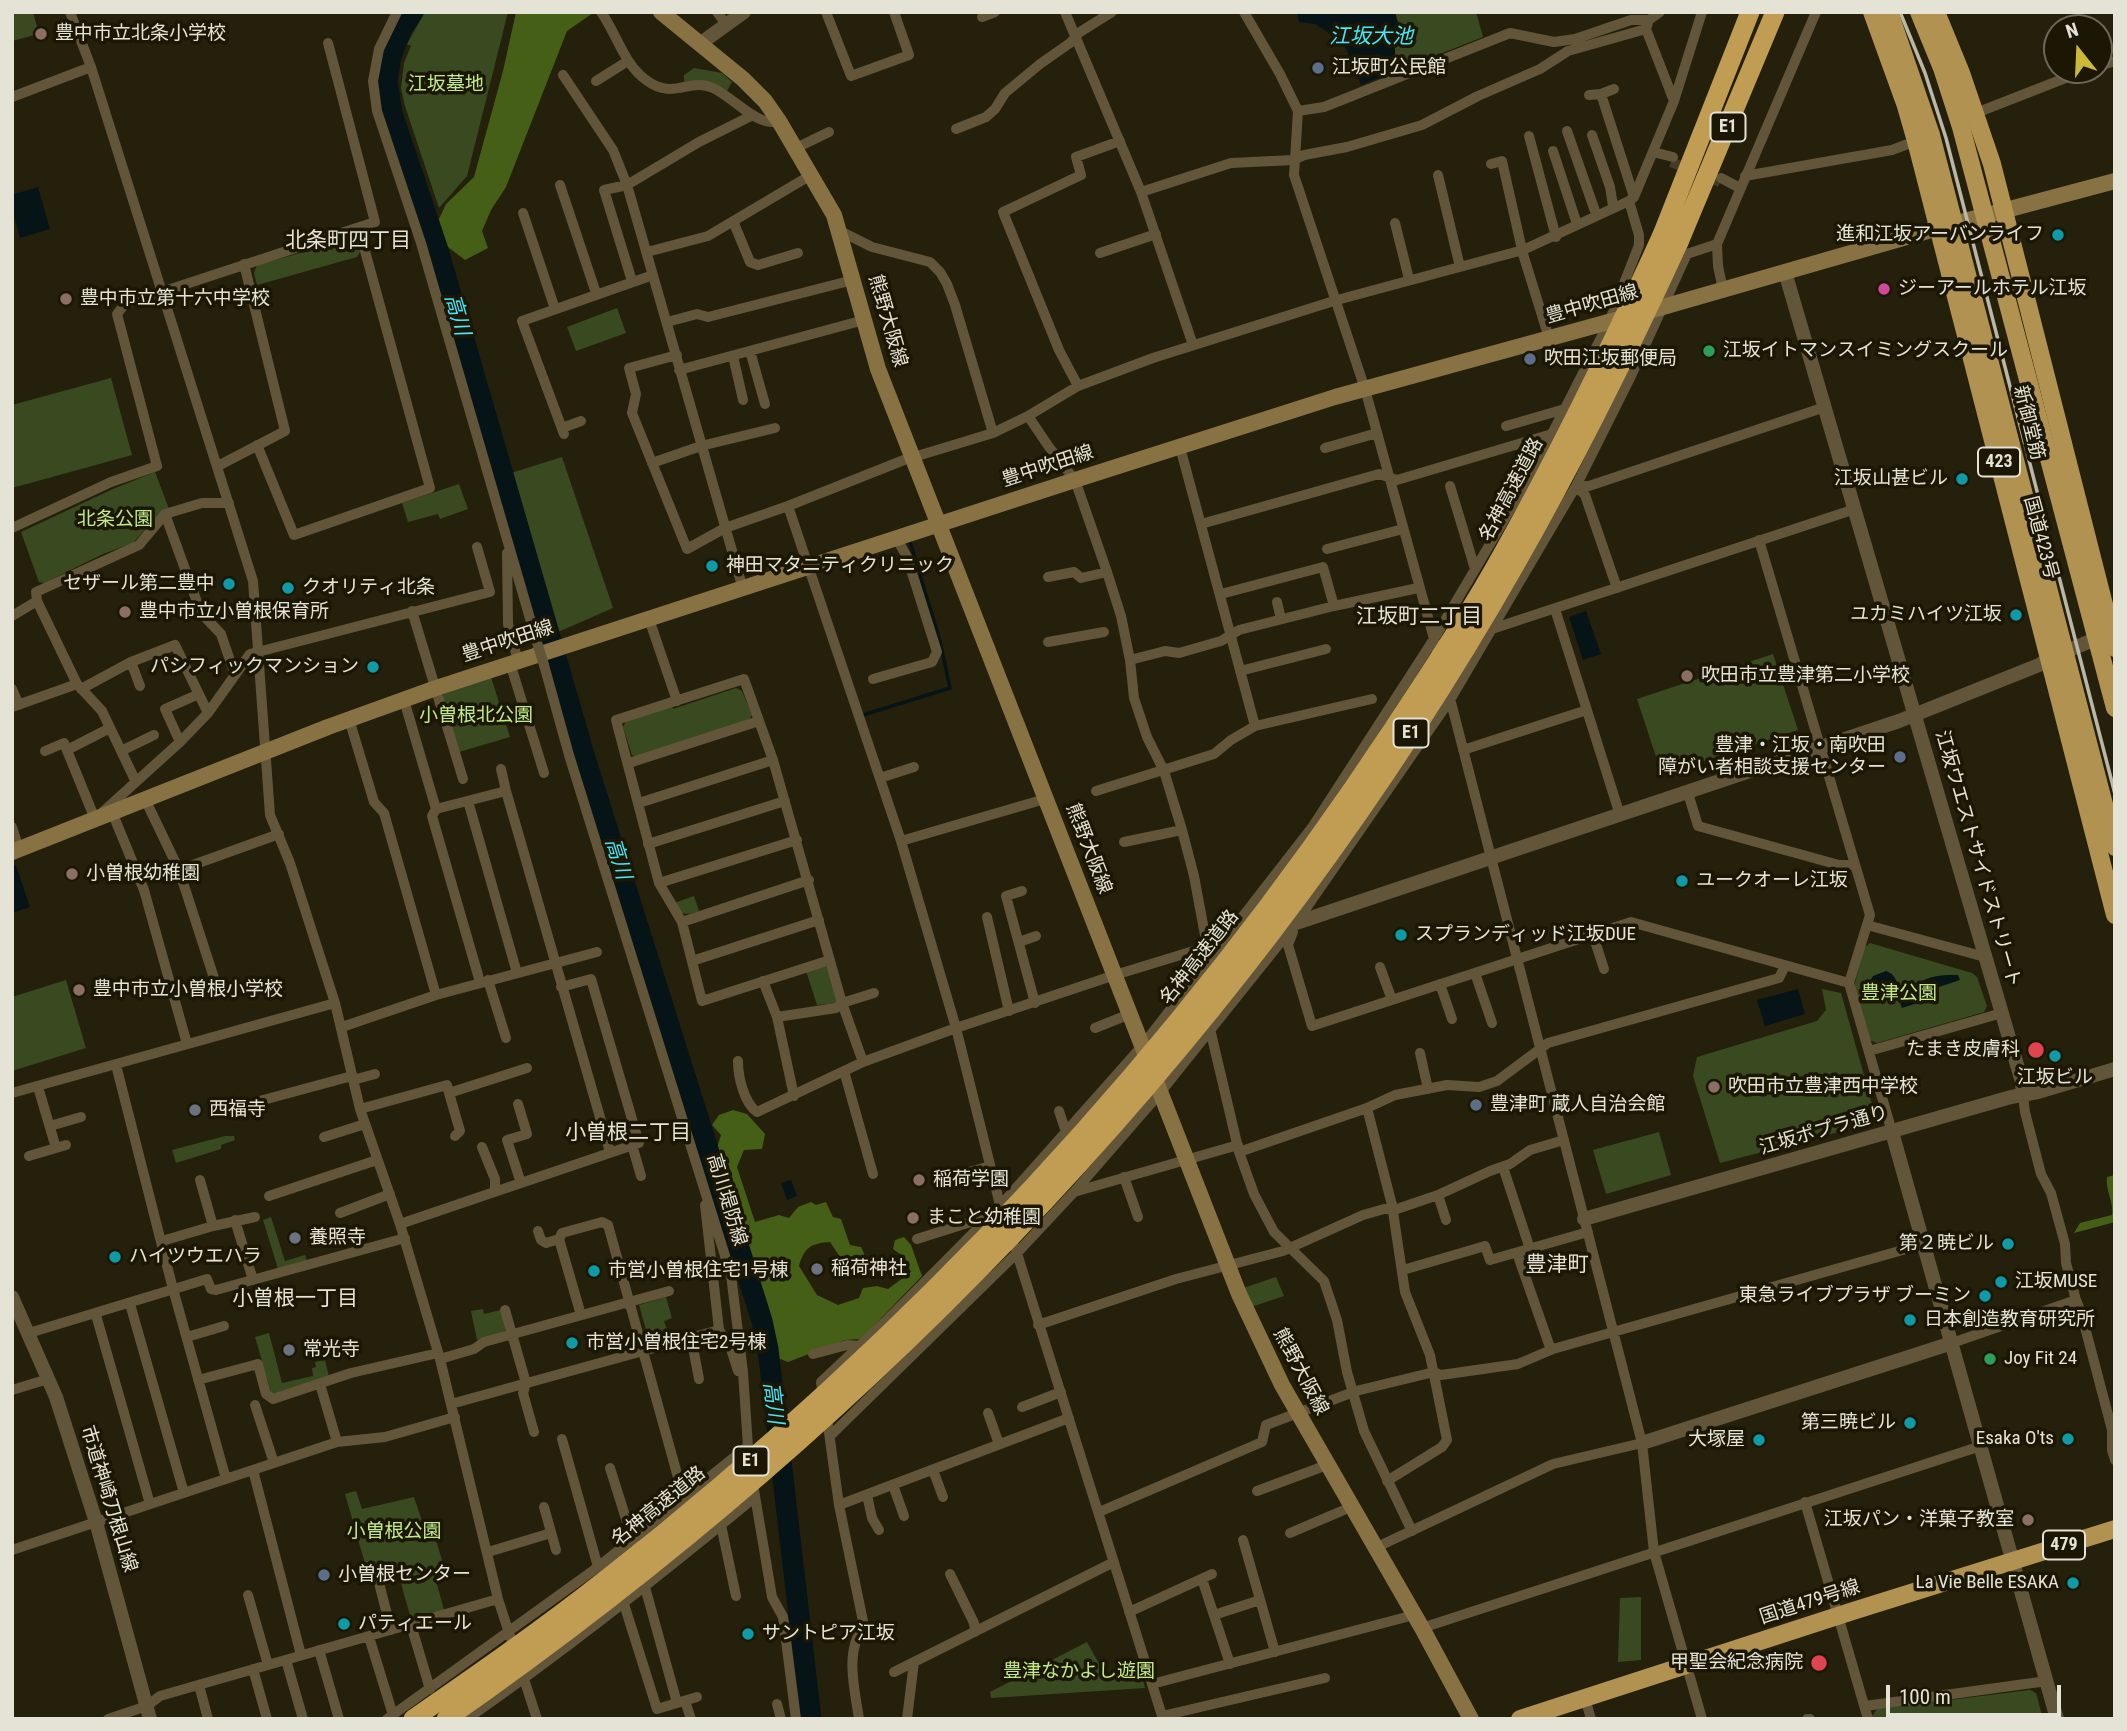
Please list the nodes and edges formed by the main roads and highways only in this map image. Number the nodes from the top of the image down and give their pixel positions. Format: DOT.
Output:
graph roads {
  1 [pos="661,12"];
  2 [pos="1750,12"];
  3 [pos="1775,12"];
  4 [pos="1872,12"];
  5 [pos="1889,12"];
  6 [pos="1919,12"];
  7 [pos="1936,12"];
  8 [pos="2115,181"];
  9 [pos="2004,211"];
  10 [pos="1938,228"];
  11 [pos="1676,244"];
  12 [pos="938,526"];
  13 [pos="2113,637"];
  14 [pos="2115,708"];
  15 [pos="2112,846"];
  16 [pos="16,850"];
  17 [pos="2115,915"];
  18 [pos="2115,1529"];
  19 [pos="413,1719"];
  20 [pos="446,1719"];
  21 [pos="1471,1719"];
  22 [pos="1520,1719"];
  1 -- 12 [label="main road, 熊野大阪線"];
  2 -- 11 [label="highway, 名神高速道路 / E1"];
  3 -- 11 [label="highway, 名神高速道路 / E1"];
  4 -- 10 [label="highway, 国道423号 / 423"];
  5 -- 15 [label="highway, 新御堂筋 / 423, bridge"];
  6 -- 14 [label="highway, 新御堂筋 / 423, bridge"];
  7 -- 9 [label="highway"];
  8 -- 9 [label="main road, 豊中吹田線"];
  9 -- 10 [label="main road, 豊中吹田線"];
  9 -- 13 [label="highway"];
  10 -- 12 [label="main road, 豊中吹田線"];
  10 -- 17 [label="highway, 国道423号 / 423"];
  11 -- 19 [label="highway, 名神高速道路 / E1, bridge"];
  11 -- 20 [label="highway, 名神高速道路 / E1, bridge"];
  12 -- 16 [label="main road, 豊中吹田線"];
  12 -- 21 [label="main road, 熊野大阪線"];
  18 -- 22 [label="highway, 国道479号線 / 479"];
}
